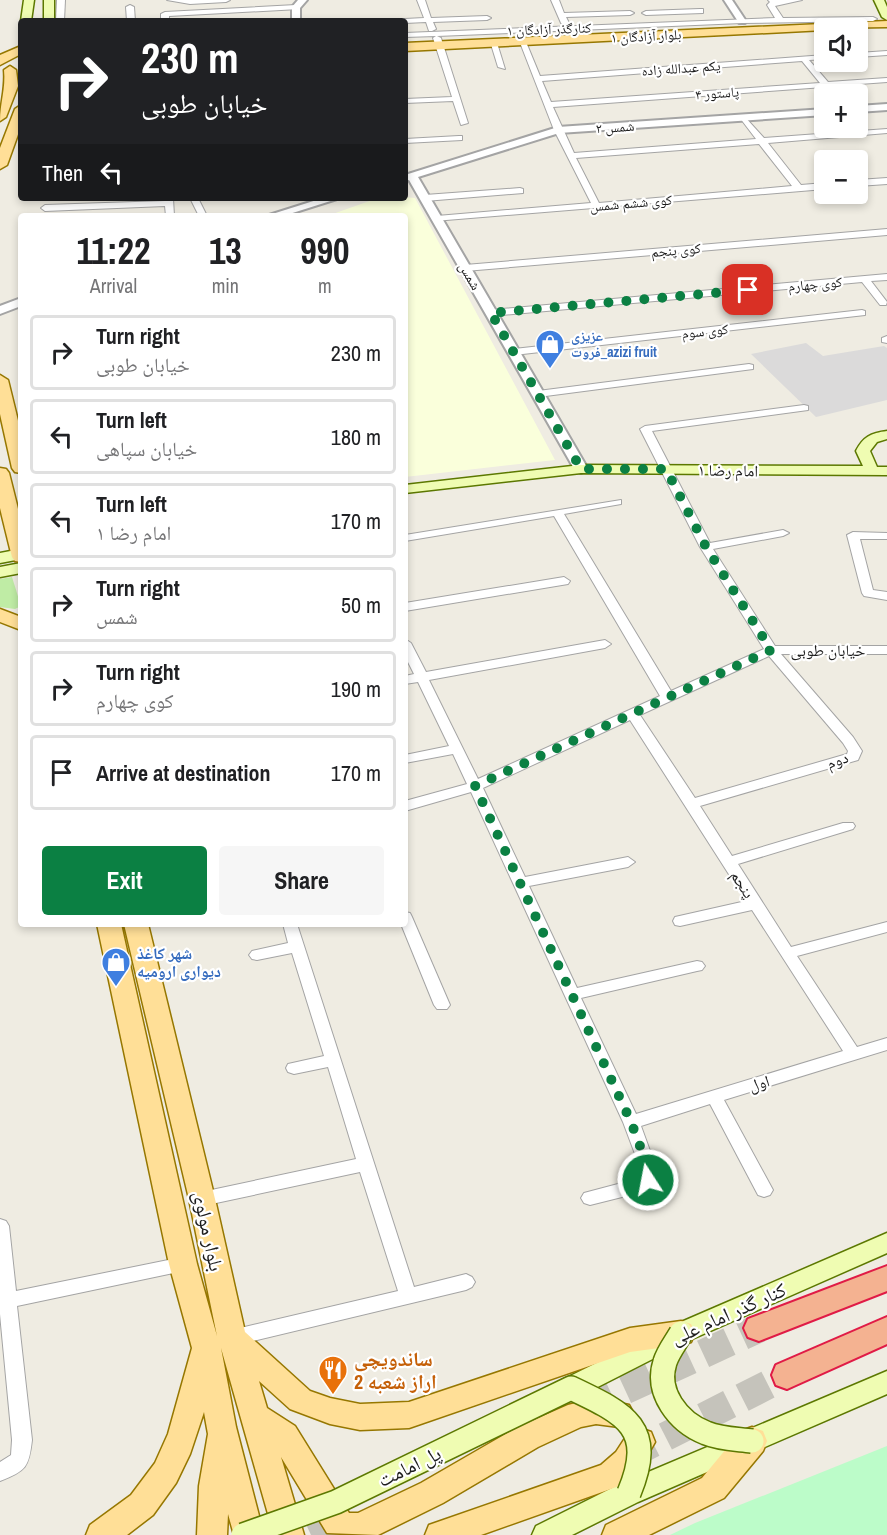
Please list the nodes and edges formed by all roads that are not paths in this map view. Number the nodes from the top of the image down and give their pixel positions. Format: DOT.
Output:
graph roads {
  1 [pos="29,0"];
  2 [pos="50,0"];
  3 [pos="60,0"];
  4 [pos="171,0"];
  5 [pos="226,0"];
  6 [pos="245,0"];
  7 [pos="422,0"];
  8 [pos="555,0"];
  9 [pos="691,0"];
  10 [pos="728,0"];
  11 [pos="798,0"];
  12 [pos="879,0"];
  13 [pos="773,1"];
  14 [pos="300,3"];
  15 [pos="130,7"];
  16 [pos="248,10"];
  17 [pos="700,11"];
  18 [pos="646,12"];
  19 [pos="630,13"];
  20 [pos="562,15"];
  21 [pos="26,18"];
  22 [pos="48,18"];
  23 [pos="60,18"];
  24 [pos="131,18"];
  25 [pos="165,18"];
  26 [pos="297,18"];
  27 [pos="487,18"];
  28 [pos="887,18"];
  29 [pos="873,19"];
  30 [pos="780,20"];
  31 [pos="408,21"];
  32 [pos="429,21"];
  33 [pos="742,21"];
  34 [pos="697,22"];
  35 [pos="887,24"];
  36 [pos="569,31"];
  37 [pos="408,35"];
  38 [pos="437,39"];
  39 [pos="408,40"];
  40 [pos="522,42"];
  41 [pos="493,43"];
  42 [pos="408,46"];
  43 [pos="18,53"];
  44 [pos="887,53"];
  45 [pos="868,54"];
  46 [pos="814,58"];
  47 [pos="804,59"];
  48 [pos="4,65"];
  49 [pos="502,66"];
  50 [pos="537,78"];
  51 [pos="887,80"];
  52 [pos="825,84"];
  53 [pos="838,84"];
  54 [pos="814,86"];
  55 [pos="15,92"];
  56 [pos="456,99"];
  57 [pos="408,101"];
  58 [pos="548,105"];
  59 [pos="887,107"];
  60 [pos="868,108"];
  61 [pos="814,113"];
  62 [pos="0,117"];
  63 [pos="744,118"];
  64 [pos="18,122"];
  65 [pos="464,123"];
  66 [pos="558,130"];
  67 [pos="887,131"];
  68 [pos="459,138"];
  69 [pos="408,141"];
  70 [pos="763,141"];
  71 [pos="572,156"];
  72 [pos="0,165"];
  73 [pos="408,177"];
  74 [pos="887,181"];
  75 [pos="868,182"];
  76 [pos="814,187"];
  77 [pos="798,188"];
  78 [pos="520,191"];
  79 [pos="425,198"];
  80 [pos="123,201"];
  81 [pos="170,201"];
  82 [pos="324,201"];
  83 [pos="596,205"];
  84 [pos="88,206"];
  85 [pos="45,208"];
  86 [pos="87,213"];
  87 [pos="282,213"];
  88 [pos="437,219"];
  89 [pos="887,232"];
  90 [pos="465,268"];
  91 [pos="887,277"];
  92 [pos="864,279"];
  93 [pos="18,303"];
  94 [pos="883,303"];
  95 [pos="0,310"];
  96 [pos="491,313"];
  97 [pos="862,313"];
  98 [pos="514,352"];
  99 [pos="749,367"];
  100 [pos="0,380"];
  101 [pos="538,394"];
  102 [pos="804,408"];
  103 [pos="887,435"];
  104 [pos="18,455"];
  105 [pos="581,469"];
  106 [pos="666,469"];
  107 [pos="879,471"];
  108 [pos="1,483"];
  109 [pos="408,489"];
  110 [pos="617,502"];
  111 [pos="557,512"];
  112 [pos="783,533"];
  113 [pos="887,536"];
  114 [pos="408,537"];
  115 [pos="18,544"];
  116 [pos="706,547"];
  117 [pos="18,555"];
  118 [pos="0,558"];
  119 [pos="18,569"];
  120 [pos="0,572"];
  121 [pos="564,581"];
  122 [pos="887,596"];
  123 [pos="408,607"];
  124 [pos="0,615"];
  125 [pos="18,623"];
  126 [pos="605,644"];
  127 [pos="408,649"];
  128 [pos="771,650"];
  129 [pos="887,650"];
  130 [pos="421,677"];
  131 [pos="408,679"];
  132 [pos="667,696"];
  133 [pos="633,714"];
  134 [pos="457,749"];
  135 [pos="408,758"];
  136 [pos="475,786"];
  137 [pos="691,804"];
  138 [pos="408,805"];
  139 [pos="848,826"];
  140 [pos="628,862"];
  141 [pos="729,862"];
  142 [pos="520,883"];
  143 [pos="756,904"];
  144 [pos="680,921"];
  145 [pos="408,924"];
  146 [pos="110,927"];
  147 [pos="137,927"];
  148 [pos="291,927"];
  149 [pos="887,927"];
  150 [pos="297,946"];
  151 [pos="788,953"];
  152 [pos="257,956"];
  153 [pos="697,966"];
  154 [pos="572,995"];
  155 [pos="442,1005"];
  156 [pos="887,1044"];
  157 [pos="853,1054"];
  158 [pos="333,1060"];
  159 [pos="294,1068"];
  160 [pos="714,1096"];
  161 [pos="631,1122"];
  162 [pos="366,1164"];
  163 [pos="764,1190"];
  164 [pos="590,1198"];
  165 [pos="202,1199"];
  166 [pos="0,1226"];
  167 [pos="887,1243"];
  168 [pos="183,1264"];
  169 [pos="887,1278"];
  170 [pos="466,1282"];
  171 [pos="408,1295"];
  172 [pos="3,1301"];
  173 [pos="759,1328"];
  174 [pos="887,1330"];
  175 [pos="681,1333"];
  176 [pos="219,1342"];
  177 [pos="787,1375"];
  178 [pos="887,1382"];
  179 [pos="571,1388"];
  180 [pos="622,1414"];
  181 [pos="254,1416"];
  182 [pos="221,1427"];
  183 [pos="752,1441"];
  184 [pos="640,1442"];
  185 [pos="0,1472"];
  186 [pos="629,1493"];
  187 [pos="101,1535"];
  188 [pos="212,1535"];
  189 [pos="243,1535"];
  190 [pos="249,1535"];
  191 [pos="289,1535"];
  192 [pos="440,1535"];
  193 [pos="545,1535"];
  194 [pos="617,1535"];
  1 -- 21 [label="main road"];
  2 -- 22 [label="main road"];
  3 -- 23 [label="street"];
  4 -- 5 [label="street"];
  6 -- 16 [label="street"];
  7 -- 32 [label="street"];
  8 -- 20 [label="street"];
  9 -- 17 [label="street"];
  10 -- 33 [label="street"];
  11 -- 13 [label="street"];
  12 -- 28 [label="main road"];
  13 -- 30 [label="street"];
  14 -- 16 [label="street"];
  14 -- 26 [label="street"];
  15 -- 24 [label="street"];
  16 -- 25 [label="street"];
  17 -- 18 [label="street"];
  17 -- 34 [label="street"];
  19 -- 20 [label="street"];
  20 -- 36 [label="street"];
  27 -- 32 [label="street"];
  28 -- 29 [label="main road, بلوار آزادگان ۱"];
  29 -- 30 [label="street, کنارگذر آزادگان ۱"];
  29 -- 36 [label="main road, بلوار آزادگان ۱"];
  30 -- 33 [label="street, کنارگذر آزادگان ۱"];
  31 -- 32 [label="street"];
  32 -- 38 [label="street"];
  33 -- 34 [label="street, کنارگذر آزادگان ۱"];
  34 -- 36 [label="street, کنارگذر آزادگان ۱"];
  35 -- 40 [label="main road, بلوار آزادگان ۱"];
  36 -- 38 [label="main road, بلوار آزادگان ۱"];
  37 -- 38 [label="street"];
  38 -- 39 [label="main road, بلوار آزادگان ۱"];
  38 -- 41 [label="main road, بلوار آزادگان ۱"];
  38 -- 42 [label="main road, بلوار آزادگان ۱"];
  38 -- 56 [label="street"];
  40 -- 41 [label="main road, بلوار آزادگان ۱"];
  40 -- 50 [label="street"];
  41 -- 49 [label="street"];
  43 -- 48 [label="main road"];
  44 -- 45 [label="street"];
  46 -- 47 [label="street, یکم عبدالله زاده"];
  47 -- 50 [label="street, یکم عبدالله زاده"];
  47 -- 52 [label="street"];
  48 -- 55 [label="main road"];
  50 -- 58 [label="street"];
  51 -- 53 [label="street, پاستور ۴"];
  54 -- 58 [label="street, پاستور ۴"];
  55 -- 62 [label="main road"];
  56 -- 57 [label="street"];
  56 -- 65 [label="street"];
  58 -- 66 [label="street"];
  59 -- 60 [label="street"];
  61 -- 63 [label="street, شمس ۲"];
  63 -- 66 [label="street, شمس ۲"];
  63 -- 70 [label="street"];
  64 -- 72 [label="main road"];
  66 -- 71 [label="street"];
  66 -- 73 [label="street, شمس ۲"];
  67 -- 70 [label="street"];
  68 -- 69 [label="street"];
  70 -- 71 [label="street"];
  70 -- 77 [label="street"];
  71 -- 83 [label="street"];
  73 -- 79 [label="street, شمس"];
  74 -- 75 [label="street"];
  76 -- 77 [label="street, کوی ششم شمس"];
  77 -- 83 [label="street, کوی ششم شمس"];
  78 -- 79 [label="street"];
  79 -- 88 [label="street, شمس"];
  80 -- 81 [label="street"];
  80 -- 84 [label="street"];
  82 -- 87 [label="street"];
  83 -- 88 [label="street, کوی ششم شمس"];
  84 -- 85 [label="street"];
  84 -- 86 [label="street"];
  88 -- 90 [label="street, شمس"];
  89 -- 90 [label="street, کوی پنجم"];
  90 -- 96 [label="street, شمس"];
  91 -- 92 [label="street, کوی چهارم"];
  92 -- 94 [label="street"];
  92 -- 96 [label="street, کوی چهارم"];
  93 -- 95 [label="street"];
  96 -- 98 [label="street, شمس"];
  97 -- 98 [label="street, کوی سوم"];
  98 -- 101 [label="street, شمس"];
  99 -- 101 [label="street"];
  100 -- 104 [label="main road"];
  101 -- 105 [label="street, شمس"];
  102 -- 106 [label="street"];
  103 -- 107 [label="main road, امام رضا ۱"];
  105 -- 106 [label="main road, امام رضا ۱"];
  105 -- 109 [label="main road, امام رضا ۱"];
  106 -- 107 [label="main road, امام رضا ۱"];
  106 -- 116 [label="street"];
  108 -- 115 [label="main road"];
  110 -- 111 [label="street"];
  111 -- 114 [label="street"];
  111 -- 132 [label="street"];
  112 -- 116 [label="street"];
  113 -- 122 [label="street"];
  116 -- 128 [label="street"];
  117 -- 118 [label="main road"];
  119 -- 120 [label="main road"];
  121 -- 123 [label="street"];
  124 -- 125 [label="main road"];
  126 -- 130 [label="street"];
  127 -- 130 [label="street"];
  128 -- 129 [label="street, خیابان طوبی"];
  128 -- 132 [label="street, خیابان طوبی"];
  128 -- 137 [label="street, دوم"];
  130 -- 131 [label="street"];
  130 -- 134 [label="street"];
  132 -- 133 [label="street, خیابان طوبی"];
  133 -- 136 [label="street, خیابان طوبی"];
  133 -- 137 [label="street, پنجم"];
  134 -- 135 [label="street"];
  134 -- 136 [label="street"];
  136 -- 138 [label="street, خیابان طوبی"];
  136 -- 142 [label="street"];
  137 -- 141 [label="street, پنجم"];
  139 -- 141 [label="street"];
  140 -- 142 [label="street"];
  141 -- 143 [label="street, پنجم"];
  142 -- 154 [label="street"];
  143 -- 144 [label="street"];
  143 -- 151 [label="street, پنجم"];
  145 -- 155 [label="street"];
  146 -- 168 [label="main road, بلوار مولوی"];
  147 -- 165 [label="main road, بلوار مولوی"];
  148 -- 150 [label="street"];
  149 -- 151 [label="street"];
  150 -- 152 [label="street"];
  150 -- 158 [label="street"];
  151 -- 157 [label="street, پنجم"];
  153 -- 154 [label="street"];
  154 -- 161 [label="street"];
  156 -- 157 [label="street, اول"];
  157 -- 160 [label="street, اول"];
  158 -- 159 [label="street"];
  158 -- 162 [label="street"];
  160 -- 161 [label="street, اول"];
  160 -- 163 [label="street"];
  161 -- 164 [label="street"];
  162 -- 165 [label="street"];
  162 -- 171 [label="street"];
  165 -- 176 [label="main road, بلوار مولوی"];
  166 -- 172 [label="street"];
  167 -- 175 [label="main road, کنار گذر امام علی"];
  168 -- 172 [label="street"];
  168 -- 176 [label="main road, بلوار مولوی"];
  169 -- 173 [label="highway"];
  170 -- 171 [label="street"];
  171 -- 176 [label="street"];
  172 -- 185 [label="street"];
  174 -- 177 [label="highway"];
  175 -- 176 [label="main road"];
  175 -- 179 [label="main road, کنار گذر امام علی"];
  175 -- 183 [label="main road, bridge"];
  176 -- 181 [label="main road, بلوار مولوی"];
  176 -- 182 [label="main road, بلوار مولوی"];
  176 -- 187 [label="main road"];
  178 -- 183 [label="main road"];
  179 -- 180 [label="main road, bridge"];
  179 -- 189 [label="main road, پل امامت, bridge"];
  180 -- 181 [label="main road"];
  180 -- 184 [label="main road, bridge"];
  181 -- 191 [label="main road, بلوار مولوی"];
  182 -- 188 [label="main road"];
  182 -- 190 [label="main road, بلوار مولوی"];
  183 -- 186 [label="main road"];
  183 -- 194 [label="main road"];
  184 -- 186 [label="main road, bridge"];
  184 -- 192 [label="main road"];
  186 -- 193 [label="main road"];
}
